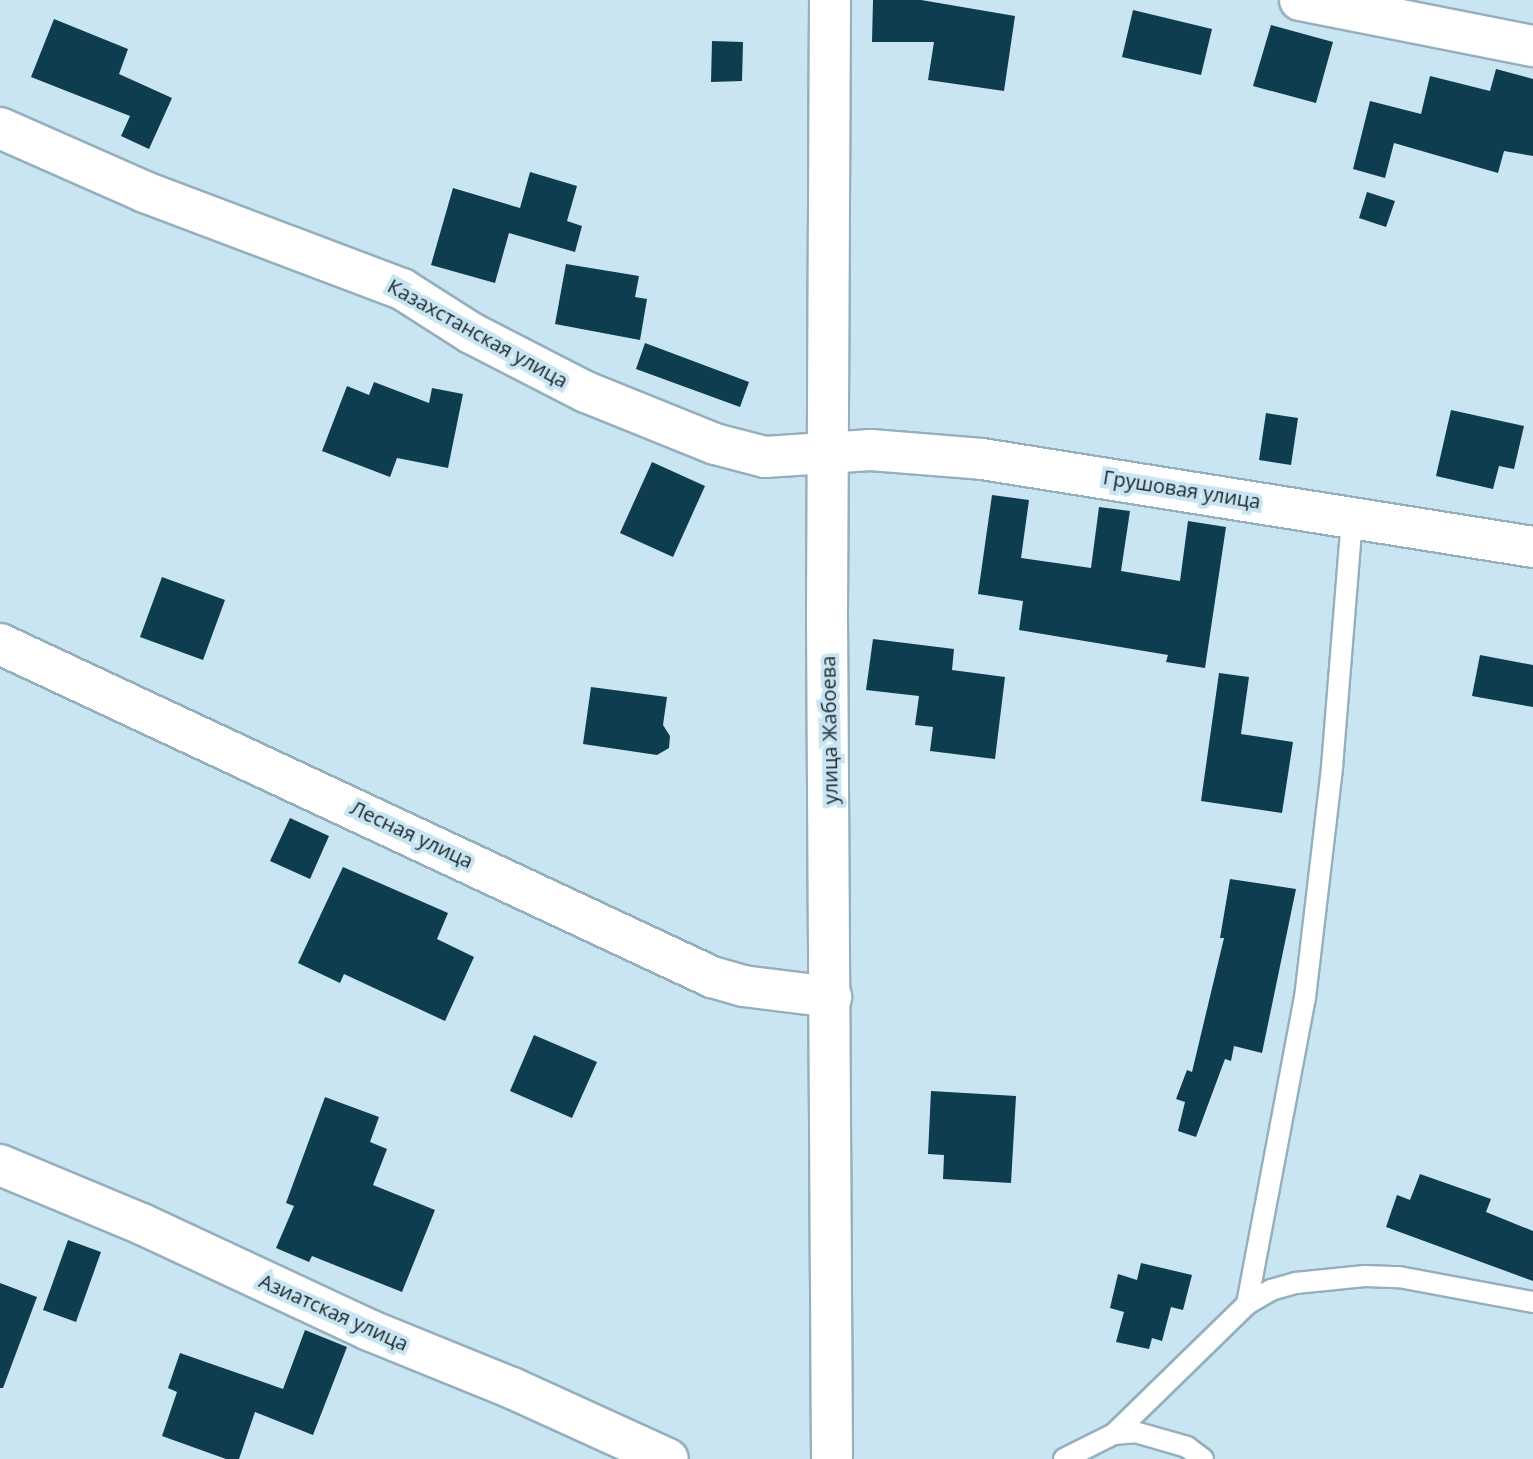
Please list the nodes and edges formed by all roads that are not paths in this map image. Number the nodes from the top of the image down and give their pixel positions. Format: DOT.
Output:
graph roads {
  1 [pos="830,0"];
  2 [pos="1300,0"];
  3 [pos="1533,46"];
  4 [pos="0,128"];
  5 [pos="828,452"];
  6 [pos="1352,516"];
  7 [pos="1533,547"];
  8 [pos="0,644"];
  9 [pos="831,997"];
  10 [pos="0,1165"];
  11 [pos="1533,1302"];
  12 [pos="1247,1304"];
  13 [pos="1114,1434"];
  14 [pos="668,1459"];
  15 [pos="832,1459"];
  16 [pos="1064,1459"];
  17 [pos="1203,1459"];
  1 -- 5 [label="street, улица Жабоева"];
  2 -- 3 [label="street"];
  4 -- 5 [label="street, Казахстанская улица"];
  5 -- 6 [label="street, Грушовая улица"];
  5 -- 9 [label="street, улица Жабоева"];
  6 -- 7 [label="street, Грушовая улица"];
  6 -- 12 [label="lane"];
  8 -- 9 [label="street, Лесная улица"];
  9 -- 15 [label="street, улица Жабоева"];
  10 -- 14 [label="street, Азиатская улица"];
  11 -- 12 [label="lane"];
  12 -- 13 [label="lane"];
  13 -- 16 [label="lane"];
  13 -- 17 [label="lane"];
}
